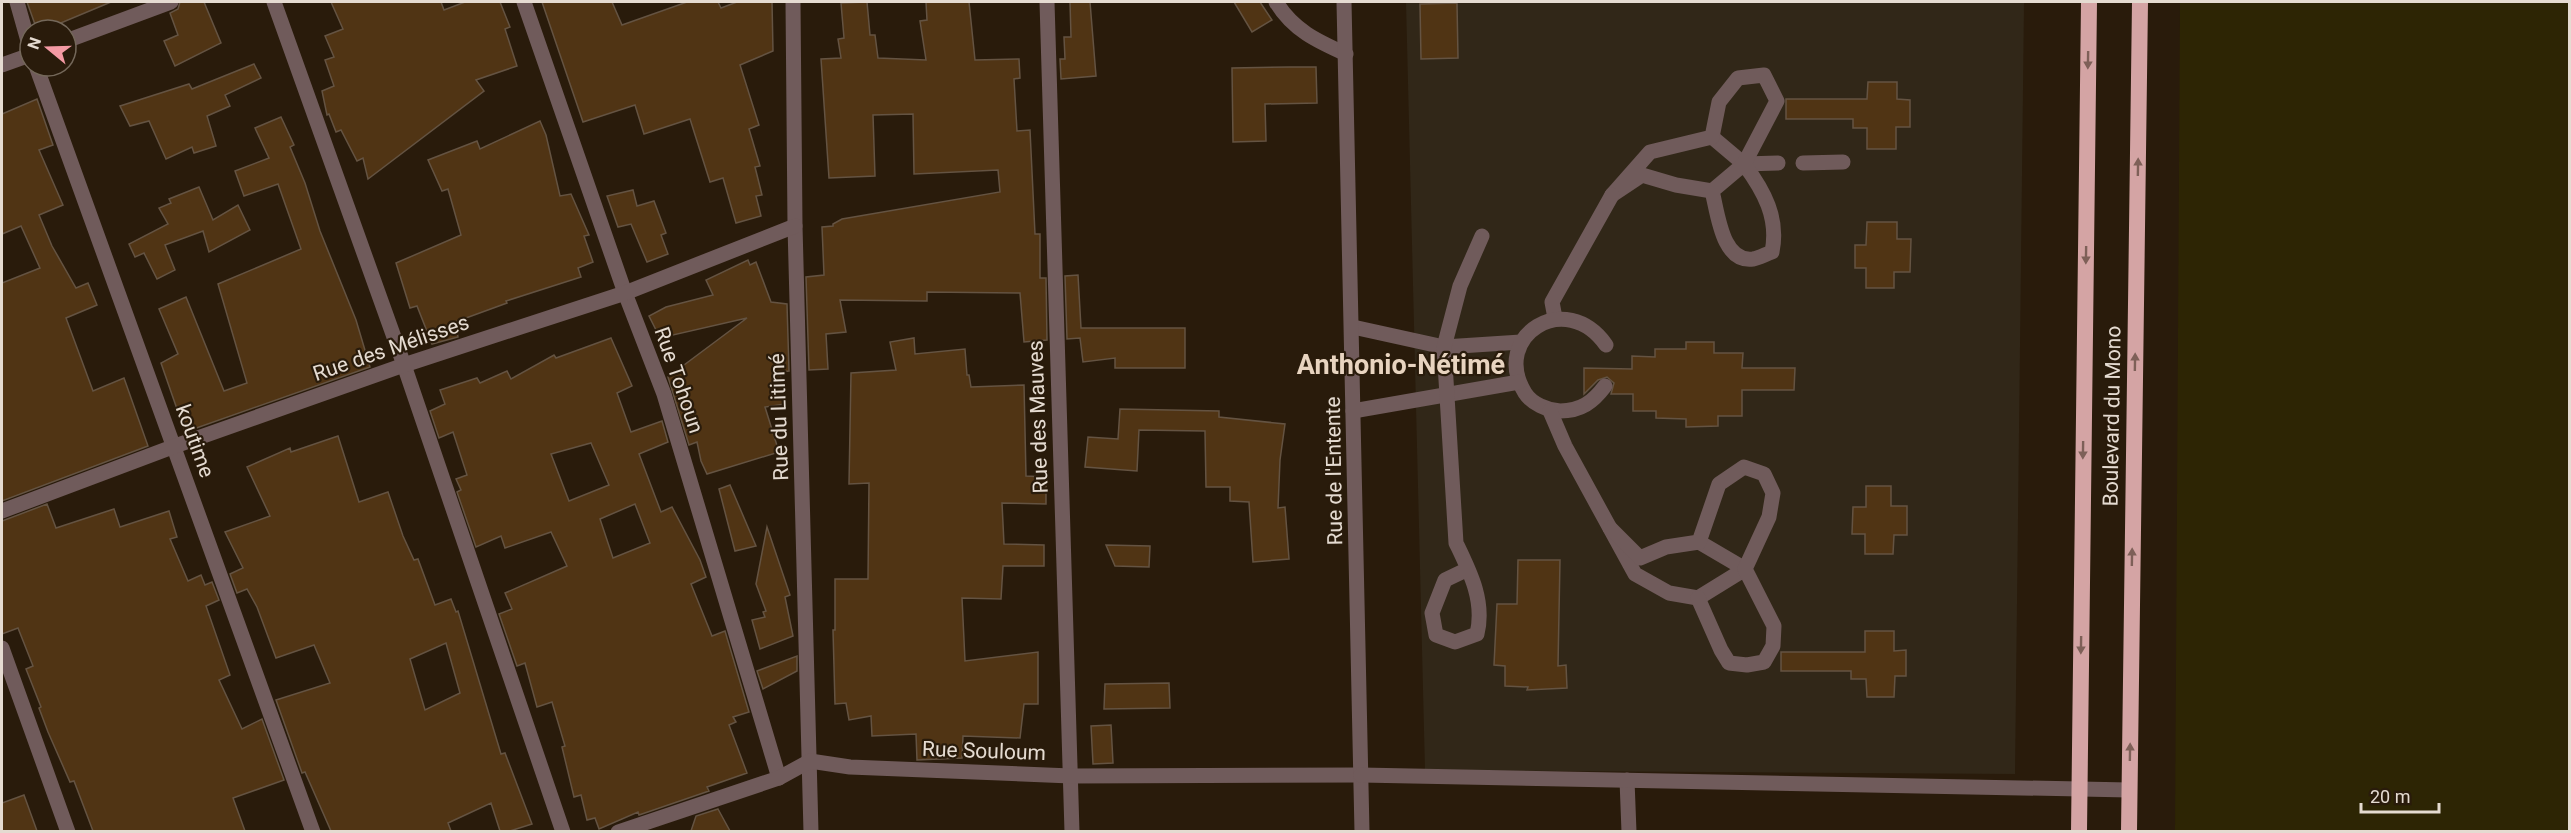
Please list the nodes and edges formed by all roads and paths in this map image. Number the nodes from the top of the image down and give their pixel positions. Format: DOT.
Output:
graph roads {
  1 [pos="16,2"];
  2 [pos="171,2"];
  3 [pos="274,2"];
  4 [pos="524,2"];
  5 [pos="793,2"];
  6 [pos="1047,2"];
  7 [pos="1276,2"];
  8 [pos="1344,2"];
  9 [pos="2089,2"];
  10 [pos="2140,2"];
  11 [pos="21,18"];
  12 [pos="78,37"];
  13 [pos="1346,54"];
  14 [pos="18,59"];
  15 [pos="2,65"];
  16 [pos="40,78"];
  17 [pos="1712,137"];
  18 [pos="1843,162"];
  19 [pos="1778,163"];
  20 [pos="1803,163"];
  21 [pos="1744,164"];
  22 [pos="1712,191"];
  23 [pos="1612,195"];
  24 [pos="795,226"];
  25 [pos="1482,236"];
  26 [pos="625,293"];
  27 [pos="1556,318"];
  28 [pos="1353,327"];
  29 [pos="1521,342"];
  30 [pos="1606,345"];
  31 [pos="1444,347"];
  32 [pos="404,365"];
  33 [pos="1519,382"];
  34 [pos="1605,386"];
  35 [pos="1449,393"];
  36 [pos="1353,411"];
  37 [pos="1550,411"];
  38 [pos="175,446"];
  39 [pos="2,512"];
  40 [pos="1610,528"];
  41 [pos="1699,542"];
  42 [pos="1468,569"];
  43 [pos="1745,569"];
  44 [pos="1698,598"];
  45 [pos="2,648"];
  46 [pos="810,761"];
  47 [pos="1361,775"];
  48 [pos="1071,776"];
  49 [pos="779,778"];
  50 [pos="1627,780"];
  51 [pos="2129,790"];
  52 [pos="2079,791"];
  53 [pos="68,831"];
  54 [pos="313,831"];
  55 [pos="563,831"];
  56 [pos="618,831"];
  57 [pos="812,831"];
  58 [pos="1072,831"];
  59 [pos="1362,831"];
  60 [pos="1629,831"];
  61 [pos="2079,831"];
  62 [pos="2129,831"];
  1 -- 11 [label="street"];
  2 -- 12 [label="street"];
  3 -- 32 [label="street"];
  4 -- 26 [label="street, Rue Tohoun"];
  5 -- 24 [label="street, Rue du Litimé"];
  6 -- 48 [label="street, Rue des Mauves"];
  7 -- 13 [label="street"];
  8 -- 13 [label="street, Rue de l'Entente"];
  9 -- 52 [label="highway, Boulevard du Mono, one-way"];
  51 -- 10 [label="highway, Boulevard du Mono, one-way"];
  13 -- 28 [label="street, Rue de l'Entente"];
  14 -- 15 [label="street"];
  16 -- 38 [label="street, koutime"];
  17 -- 21 [label="street"];
  17 -- 21 [label="street"];
  17 -- 23 [label="street"];
  18 -- 20 [label="street"];
  19 -- 21 [label="street"];
  21 -- 22 [label="street"];
  21 -- 22 [label="street"];
  22 -- 23 [label="street"];
  23 -- 27 [label="street"];
  24 -- 26 [label="street, Rue des Mélisses"];
  24 -- 46 [label="street, Rue du Litimé"];
  25 -- 31 [label="street"];
  26 -- 32 [label="street, Rue des Mélisses"];
  26 -- 49 [label="street, Rue Tohoun"];
  27 -- 29 [label="street"];
  27 -- 30 [label="street"];
  28 -- 31 [label="street"];
  28 -- 36 [label="street, Rue de l'Entente"];
  29 -- 31 [label="street"];
  29 -- 33 [label="street"];
  31 -- 35 [label="street"];
  32 -- 38 [label="street, Rue des Mélisses"];
  32 -- 55 [label="street"];
  33 -- 35 [label="street"];
  33 -- 37 [label="street"];
  34 -- 37 [label="street"];
  35 -- 36 [label="street"];
  35 -- 42 [label="street"];
  36 -- 47 [label="street, Rue de l'Entente"];
  37 -- 40 [label="street"];
  38 -- 39 [label="street, Rue des Mélisses"];
  38 -- 54 [label="street, koutime"];
  40 -- 41 [label="street"];
  40 -- 44 [label="street"];
  41 -- 43 [label="street"];
  41 -- 43 [label="street"];
  42 -- 42 [label="street"];
  43 -- 44 [label="street"];
  43 -- 44 [label="street"];
  45 -- 53 [label="street"];
  46 -- 48 [label="street, Rue Souloum"];
  46 -- 49 [label="street"];
  46 -- 57 [label="street, Rue du Litimé"];
  47 -- 48 [label="street, Rue Souloum"];
  47 -- 50 [label="street, Rue Souloum"];
  47 -- 59 [label="street, Rue de l'Entente"];
  48 -- 58 [label="street, Rue des Mauves"];
  49 -- 56 [label="street"];
  50 -- 52 [label="street, Rue Souloum"];
  50 -- 60 [label="street"];
  51 -- 52 [label="street, Rue Souloum"];
  51 -- 62 [label="highway, Boulevard du Mono"];
  52 -- 61 [label="highway, Boulevard du Mono"];
}
